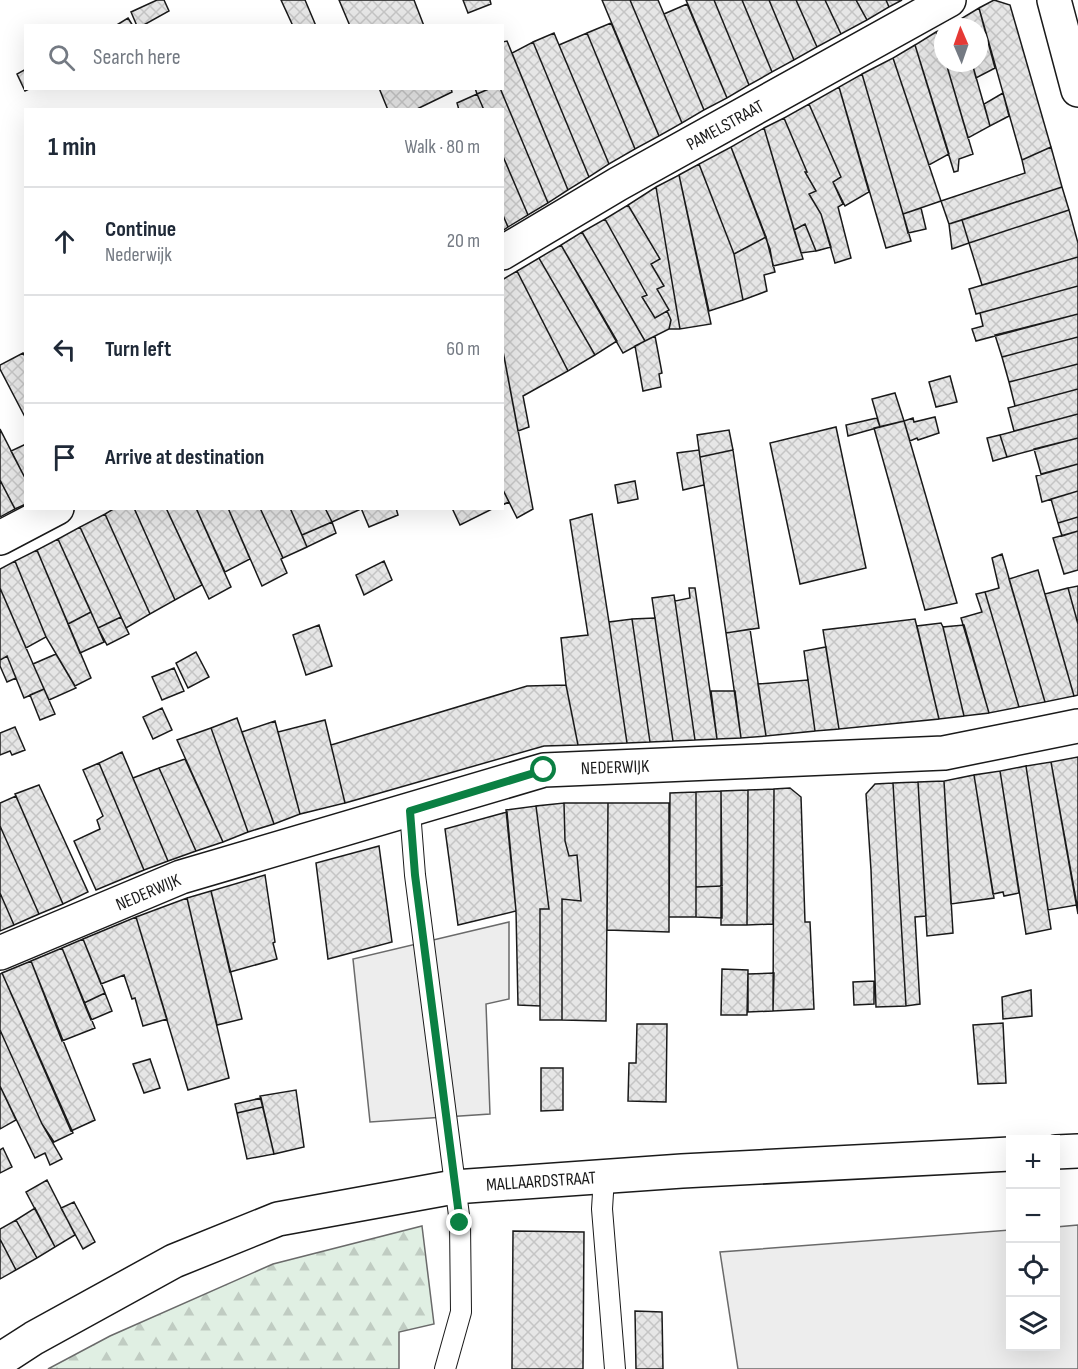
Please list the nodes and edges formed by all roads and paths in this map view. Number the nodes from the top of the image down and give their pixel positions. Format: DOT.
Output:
graph roads {
  1 [pos="949,0"];
  2 [pos="1054,0"];
  3 [pos="1078,90"];
  4 [pos="504,252"];
  5 [pos="53,510"];
  6 [pos="0,538"];
  7 [pos="1078,726"];
  8 [pos="410,811"];
  9 [pos="0,953"];
  10 [pos="1078,1151"];
  11 [pos="1060,1152"];
  12 [pos="1006,1154"];
  13 [pos="604,1177"];
  14 [pos="454,1187"];
  15 [pos="0,1360"];
  16 [pos="445,1369"];
  17 [pos="615,1369"];
  1 -- 4 [label="street, PAMELSTRAAT"];
  2 -- 3 [label="street"];
  5 -- 6 [label="street"];
  7 -- 8 [label="street, NEDERWIJK"];
  8 -- 9 [label="street, NEDERWIJK"];
  8 -- 14 [label="lane"];
  10 -- 11 [label="street"];
  12 -- 13 [label="street, MALLAARDSTRAAT"];
  13 -- 14 [label="street, MALLAARDSTRAAT"];
  13 -- 17 [label="lane"];
  14 -- 15 [label="street, MALLAARDSTRAAT"];
  14 -- 16 [label="lane"];
}
